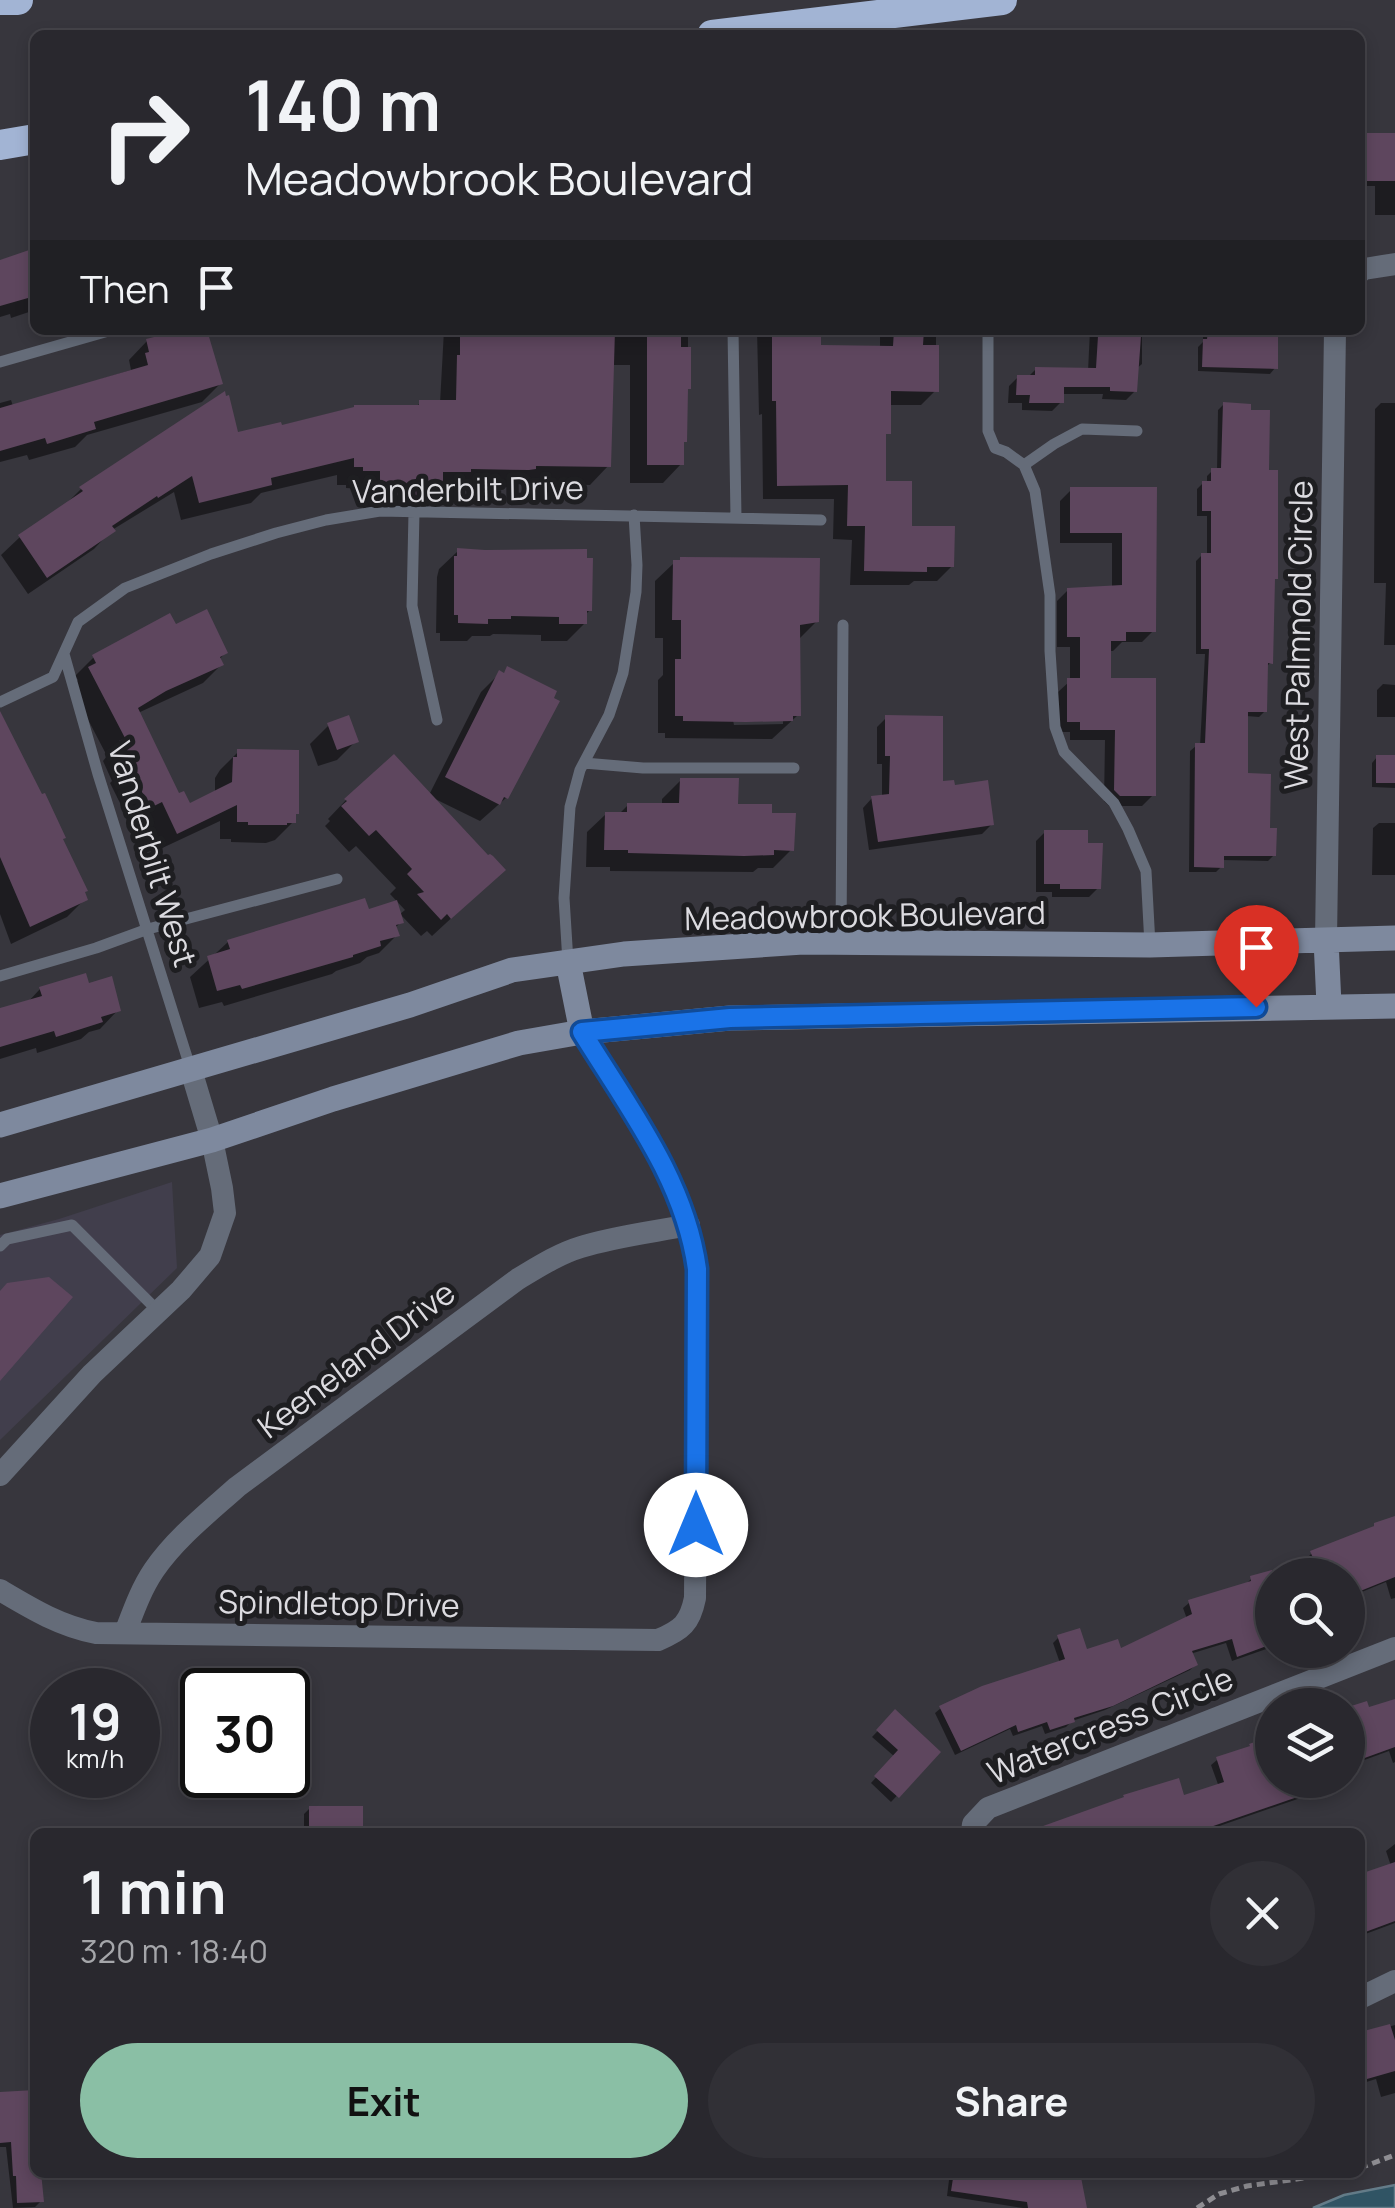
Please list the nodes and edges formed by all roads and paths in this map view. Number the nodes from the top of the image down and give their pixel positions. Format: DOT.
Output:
graph roads {
  1 [pos="0,0"];
  2 [pos="18,0"];
  3 [pos="1002,0"];
  4 [pos="753,30"];
  5 [pos="30,140"];
  6 [pos="0,145"];
  7 [pos="1395,264"];
  8 [pos="1365,271"];
  9 [pos="94,335"];
  10 [pos="732,335"];
  11 [pos="988,335"];
  12 [pos="1336,335"];
  13 [pos="0,362"];
  14 [pos="1137,432"];
  15 [pos="1024,465"];
  16 [pos="414,512"];
  17 [pos="634,516"];
  18 [pos="736,518"];
  19 [pos="821,520"];
  20 [pos="844,625"];
  21 [pos="64,654"];
  22 [pos="0,702"];
  23 [pos="437,720"];
  24 [pos="584,763"];
  25 [pos="794,768"];
  26 [pos="336,879"];
  27 [pos="148,929"];
  28 [pos="1395,938"];
  29 [pos="1326,940"];
  30 [pos="842,942"];
  31 [pos="1150,944"];
  32 [pos="568,962"];
  33 [pos="0,976"];
  34 [pos="1329,1005"];
  35 [pos="1395,1006"];
  36 [pos="582,1032"];
  37 [pos="192,1070"];
  38 [pos="0,1125"];
  39 [pos="212,1140"];
  40 [pos="0,1196"];
  41 [pos="689,1225"];
  42 [pos="0,1246"];
  43 [pos="158,1311"];
  44 [pos="0,1475"];
  45 [pos="0,1590"];
  46 [pos="125,1634"];
  47 [pos="1395,1648"];
  48 [pos="973,1828"];
  49 [pos="1395,1981"];
  50 [pos="1365,1996"];
  51 [pos="1395,2156"];
  52 [pos="1365,2166"];
  53 [pos="1305,2178"];
  54 [pos="1197,2208"];
  1 -- 2 [label="highway"];
  3 -- 4 [label="highway"];
  5 -- 6 [label="highway"];
  7 -- 8 [label="street"];
  9 -- 13 [label="lane"];
  10 -- 18 [label="lane"];
  11 -- 15 [label="lane"];
  12 -- 29 [label="street, West Palmnold Circle"];
  14 -- 15 [label="lane"];
  15 -- 31 [label="lane"];
  16 -- 17 [label="lane, Vanderbilt Drive"];
  16 -- 21 [label="lane, Vanderbilt Drive"];
  16 -- 23 [label="lane"];
  17 -- 18 [label="lane, Vanderbilt Drive"];
  17 -- 24 [label="lane"];
  18 -- 19 [label="lane, Vanderbilt Drive"];
  20 -- 30 [label="lane"];
  21 -- 22 [label="lane, Vanderbilt Drive"];
  21 -- 27 [label="lane, Vanderbilt West"];
  24 -- 25 [label="lane"];
  24 -- 32 [label="lane"];
  26 -- 27 [label="lane"];
  27 -- 33 [label="lane"];
  27 -- 37 [label="lane, Vanderbilt West"];
  28 -- 29 [label="main road, Meadowbrook Boulevard"];
  29 -- 31 [label="main road, Meadowbrook Boulevard"];
  29 -- 34 [label="main road"];
  30 -- 31 [label="main road, Meadowbrook Boulevard"];
  30 -- 32 [label="main road, Meadowbrook Boulevard"];
  32 -- 36 [label="main road"];
  32 -- 37 [label="main road, Meadowbrook Boulevard"];
  34 -- 35 [label="main road"];
  34 -- 36 [label="main road"];
  36 -- 39 [label="main road"];
  36 -- 41 [label="street"];
  37 -- 38 [label="main road, Meadowbrook Boulevard"];
  37 -- 39 [label="street"];
  39 -- 40 [label="main road"];
  39 -- 43 [label="street"];
  41 -- 46 [label="street, Keeneland Drive"];
  41 -- 46 [label="street, Spindletop Drive"];
  42 -- 43 [label="lane"];
  43 -- 44 [label="street"];
  45 -- 46 [label="street, Spindletop Drive"];
  47 -- 48 [label="street, Watercress Circle"];
  49 -- 50 [label="street"];
  51 -- 52 [label="path"];
  53 -- 54 [label="path"];
}
